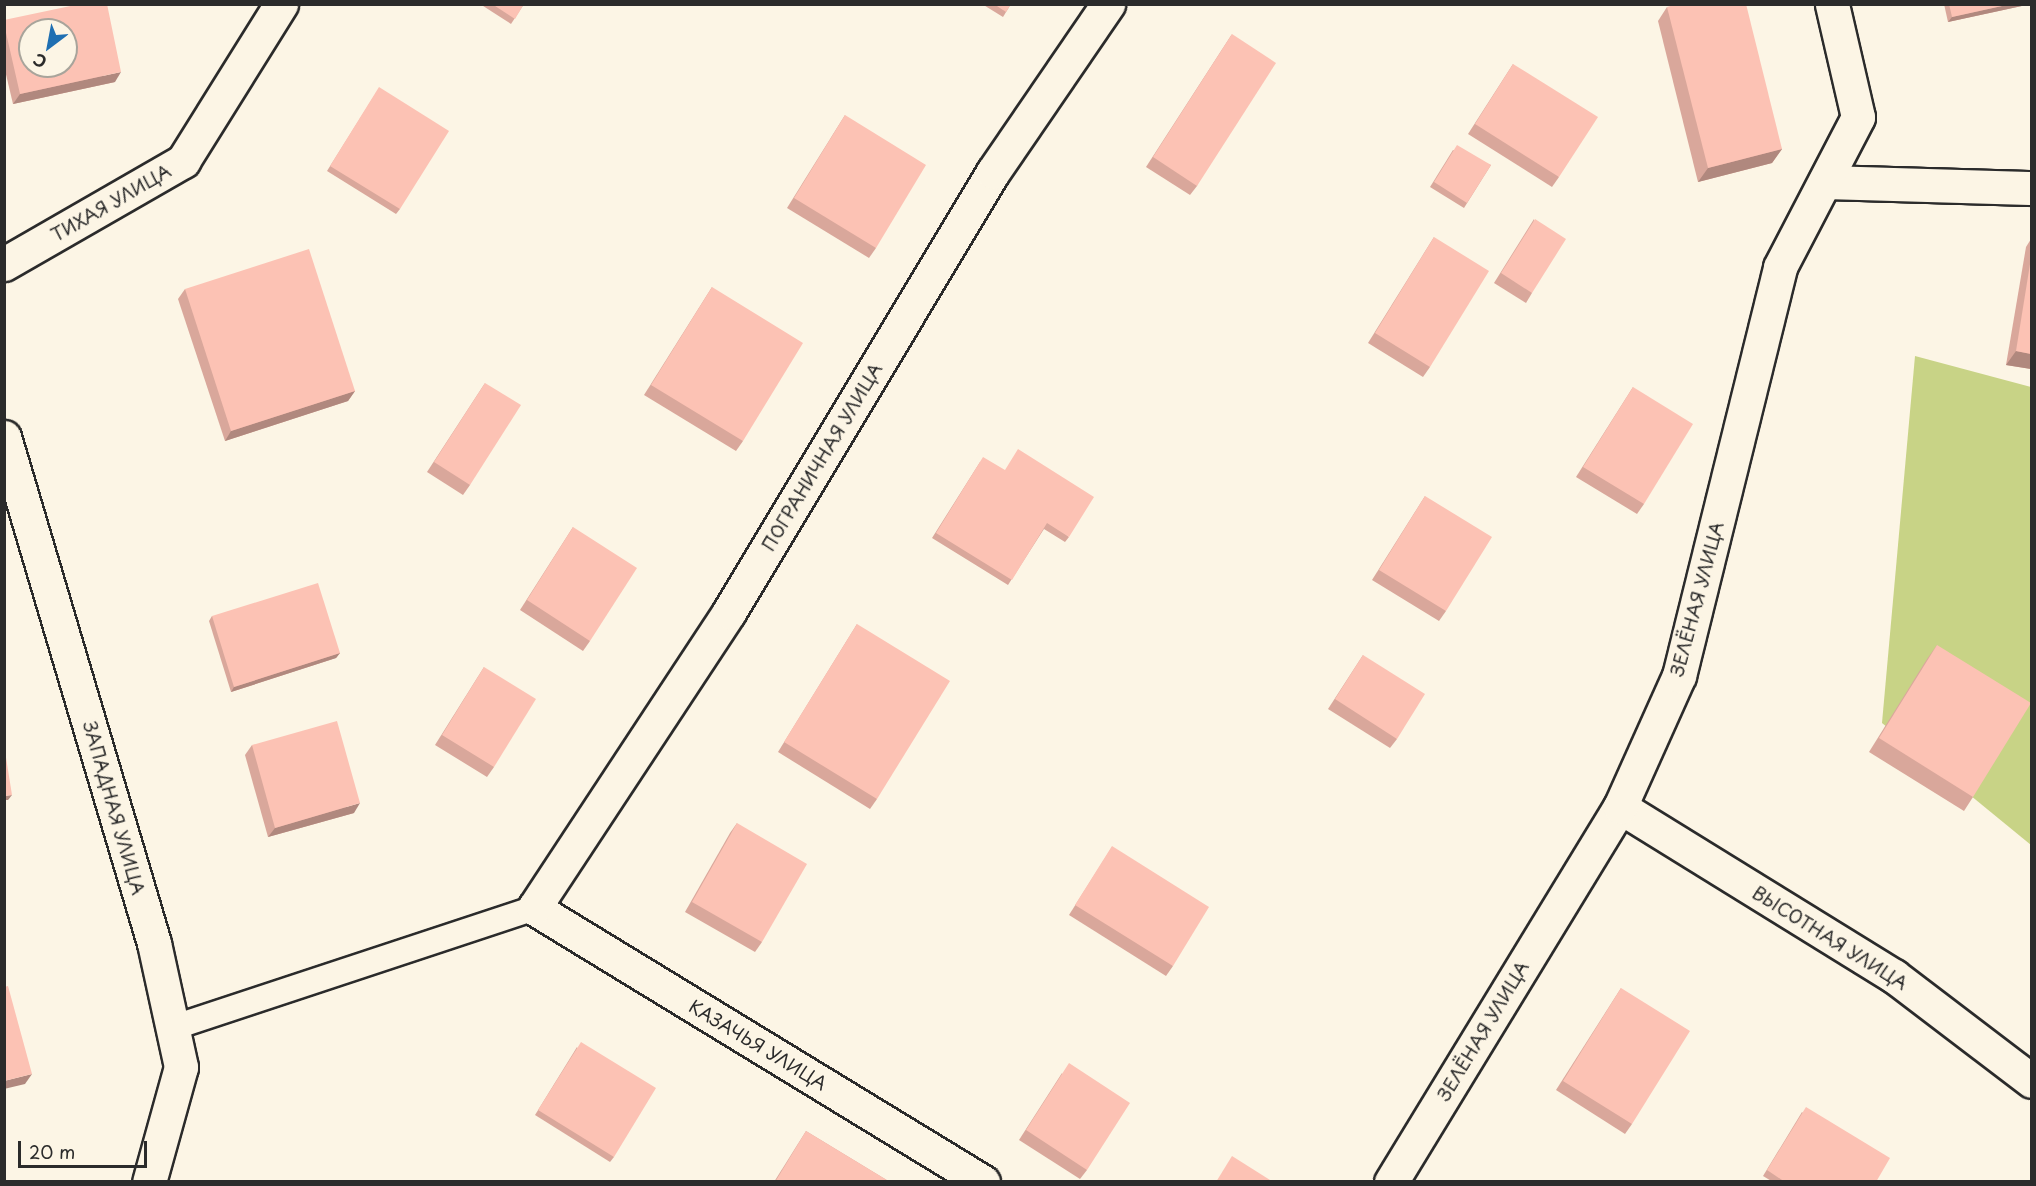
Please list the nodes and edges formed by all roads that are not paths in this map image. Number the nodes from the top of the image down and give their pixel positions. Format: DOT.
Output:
graph roads {
  1 [pos="281,4"];
  2 [pos="1108,4"];
  3 [pos="1832,4"];
  4 [pos="1825,182"];
  5 [pos="2031,188"];
  6 [pos="4,264"];
  7 [pos="4,437"];
  8 [pos="1620,807"];
  9 [pos="534,908"];
  10 [pos="172,1028"];
  11 [pos="2031,1081"];
  12 [pos="149,1182"];
  13 [pos="983,1182"];
  14 [pos="1391,1182"];
  1 -- 6 [label="street, ТИХАЯ УЛИЦА"];
  2 -- 9 [label="street, ПОГРАНИЧНАЯ УЛИЦА"];
  3 -- 4 [label="street, ЗЕЛЁНАЯ УЛИЦА"];
  4 -- 5 [label="street"];
  4 -- 8 [label="street, ЗЕЛЁНАЯ УЛИЦА"];
  7 -- 10 [label="street, ЗАПАДНАЯ УЛИЦА"];
  8 -- 11 [label="street, ВЫСОТНАЯ УЛИЦА"];
  8 -- 14 [label="street, ЗЕЛЁНАЯ УЛИЦА"];
  9 -- 10 [label="lane"];
  9 -- 13 [label="street, КАЗАЧЬЯ УЛИЦА"];
  10 -- 12 [label="street, ЗАПАДНАЯ УЛИЦА"];
}
